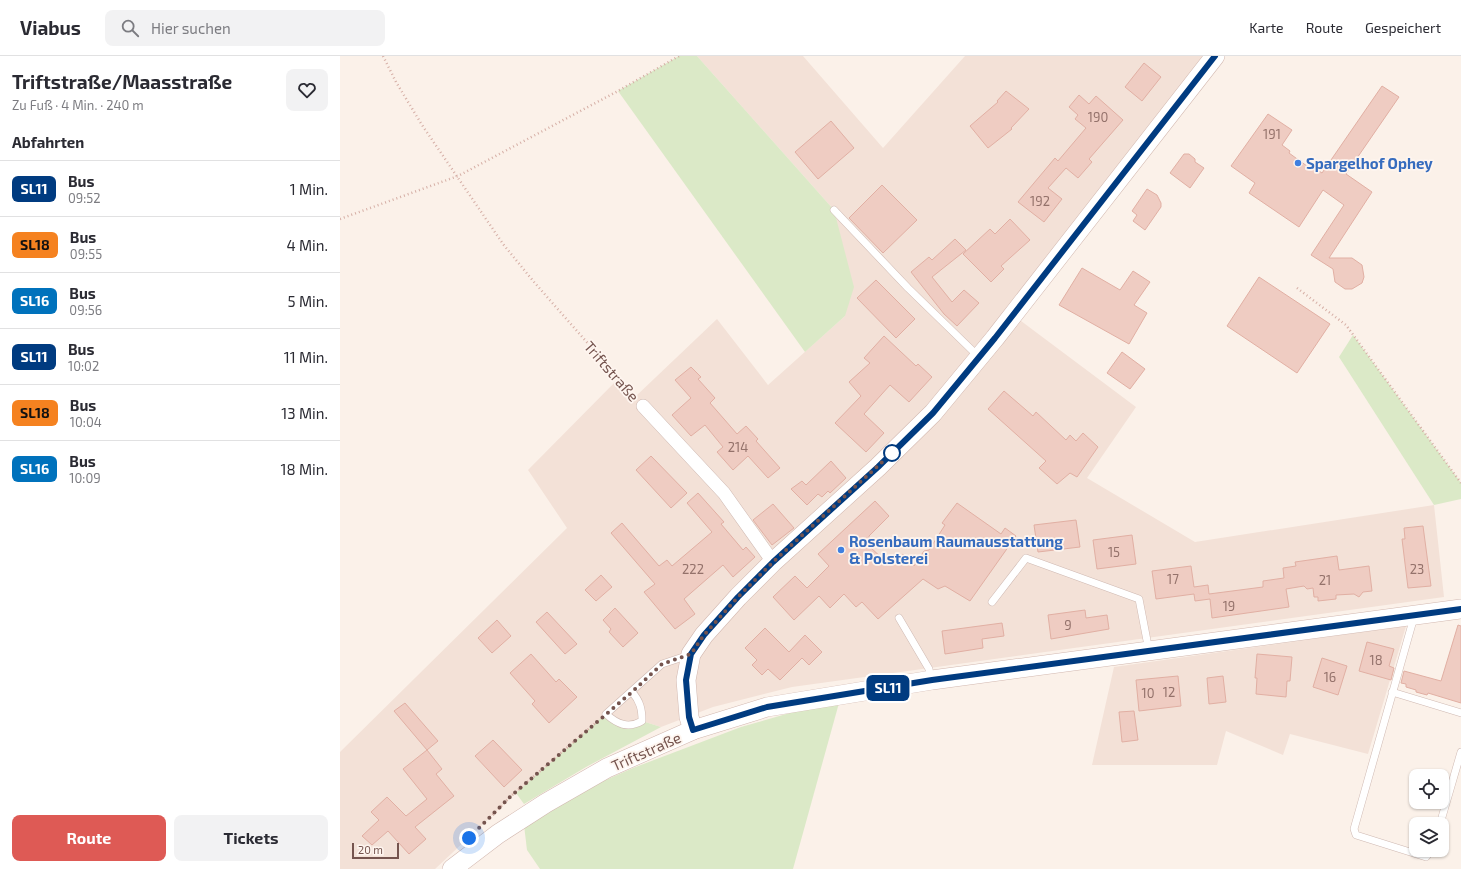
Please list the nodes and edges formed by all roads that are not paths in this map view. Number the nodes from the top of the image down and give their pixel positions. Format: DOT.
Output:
graph roads {
  1 [pos="1215,56"];
  2 [pos="834,210"];
  3 [pos="979,357"];
  4 [pos="643,406"];
  5 [pos="773,562"];
  6 [pos="992,602"];
  7 [pos="1461,609"];
  8 [pos="1415,615"];
  9 [pos="899,618"];
  10 [pos="1149,651"];
  11 [pos="691,654"];
  12 [pos="932,680"];
  13 [pos="632,692"];
  14 [pos="1392,692"];
  15 [pos="1461,713"];
  16 [pos="693,730"];
  17 [pos="1461,752"];
  18 [pos="1442,817"];
  19 [pos="1409,852"];
  20 [pos="452,869"];
  1 -- 3 [label="street, Triftstraße"];
  2 -- 3 [label="lane"];
  3 -- 5 [label="street, Triftstraße"];
  4 -- 5 [label="street, Triftstraße"];
  5 -- 11 [label="street, Triftstraße"];
  6 -- 10 [label="lane"];
  7 -- 8 [label="street"];
  8 -- 10 [label="street"];
  8 -- 14 [label="lane"];
  9 -- 12 [label="lane"];
  10 -- 12 [label="street"];
  11 -- 13 [label="lane"];
  11 -- 16 [label="street, Triftstraße"];
  12 -- 16 [label="street"];
  13 -- 13 [label="lane"];
  14 -- 15 [label="lane"];
  14 -- 19 [label="lane"];
  16 -- 20 [label="street, Triftstraße"];
  17 -- 18 [label="lane"];
}
